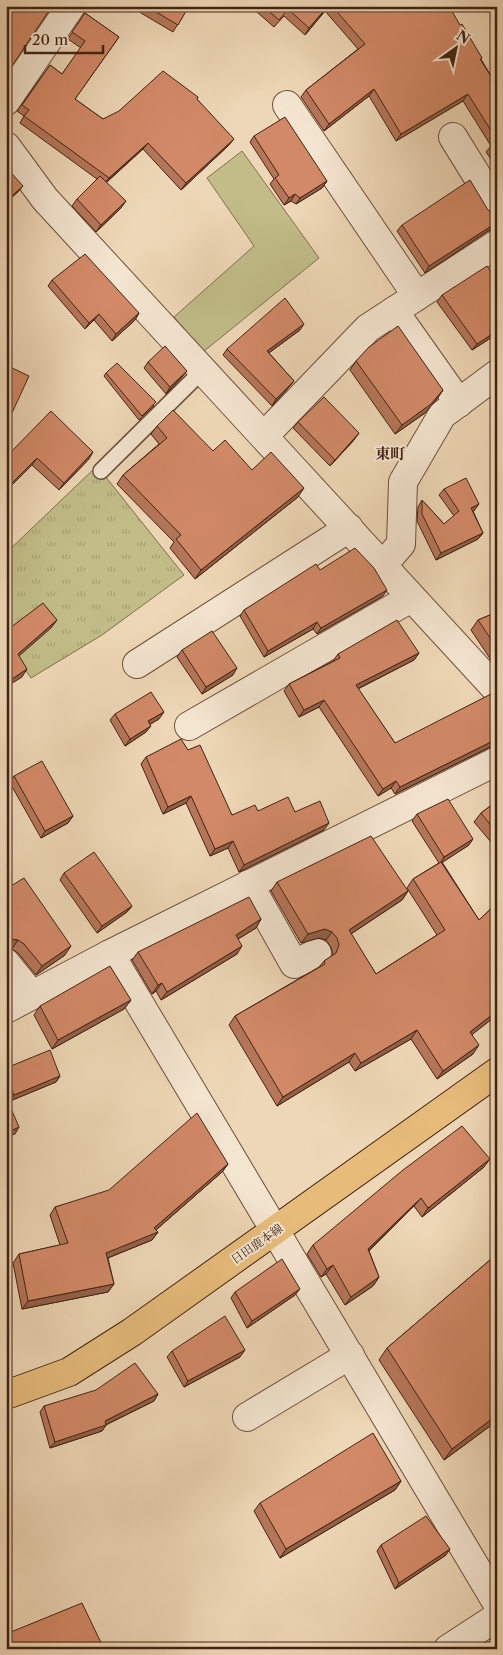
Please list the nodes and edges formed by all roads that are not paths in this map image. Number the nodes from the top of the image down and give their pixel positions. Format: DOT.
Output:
graph roads {
  1 [pos="71,6"];
  2 [pos="6,101"];
  3 [pos="287,105"];
  4 [pos="453,137"];
  5 [pos="6,146"];
  6 [pos="497,208"];
  7 [pos="497,244"];
  8 [pos="417,296"];
  9 [pos="394,311"];
  10 [pos="204,370"];
  11 [pos="497,374"];
  12 [pos="459,403"];
  13 [pos="264,436"];
  14 [pos="101,471"];
  15 [pos="349,528"];
  16 [pos="383,565"];
  17 [pos="411,598"];
  18 [pos="137,664"];
  19 [pos="497,690"];
  20 [pos="189,726"];
  21 [pos="497,761"];
  22 [pos="249,884"];
  23 [pos="317,953"];
  24 [pos="110,954"];
  25 [pos="6,963"];
  26 [pos="32,995"];
  27 [pos="6,1009"];
  28 [pos="497,1072"];
  29 [pos="276,1230"];
  30 [pos="350,1355"];
  31 [pos="6,1395"];
  32 [pos="247,1417"];
  33 [pos="489,1568"];
  34 [pos="497,1603"];
  35 [pos="497,1617"];
  36 [pos="448,1649"];
  1 -- 2 [label="street"];
  3 -- 8 [label="street"];
  4 -- 6 [label="street"];
  5 -- 10 [label="street"];
  7 -- 8 [label="street"];
  8 -- 9 [label="street"];
  9 -- 12 [label="street"];
  9 -- 13 [label="street"];
  10 -- 13 [label="street"];
  10 -- 14 [label="lane"];
  11 -- 12 [label="street"];
  12 -- 16 [label="street"];
  13 -- 15 [label="street"];
  15 -- 16 [label="street"];
  15 -- 18 [label="street"];
  16 -- 17 [label="street"];
  17 -- 19 [label="street"];
  17 -- 20 [label="street"];
  21 -- 22 [label="street"];
  22 -- 23 [label="street"];
  22 -- 24 [label="street"];
  24 -- 26 [label="street"];
  24 -- 29 [label="street"];
  25 -- 26 [label="street"];
  26 -- 27 [label="street"];
  28 -- 29 [label="main road, 日田鹿本線"];
  29 -- 30 [label="street"];
  29 -- 31 [label="main road, 日田鹿本線"];
  30 -- 32 [label="street"];
  30 -- 33 [label="street"];
  33 -- 34 [label="street"];
  35 -- 36 [label="street"];
}
